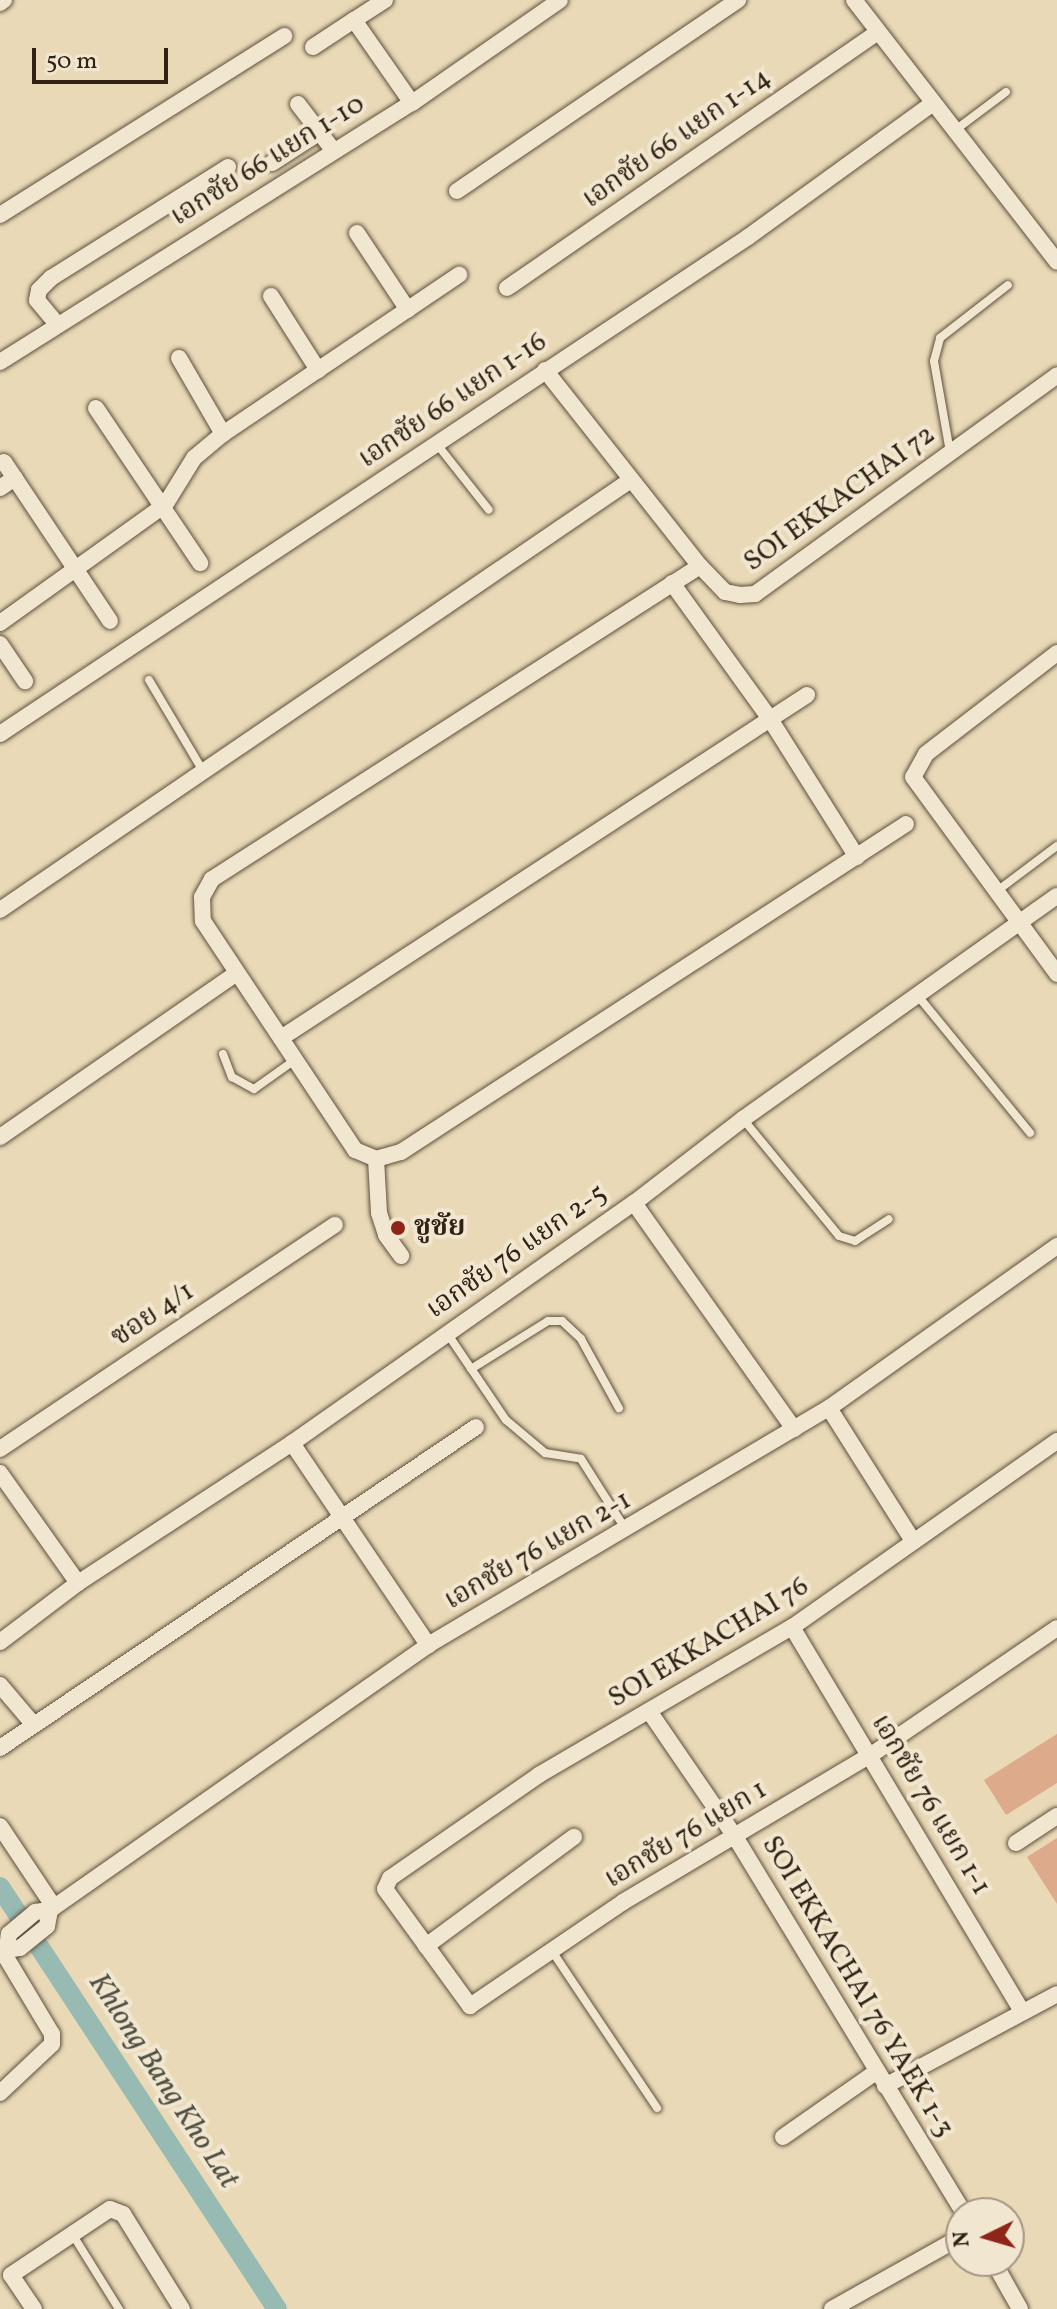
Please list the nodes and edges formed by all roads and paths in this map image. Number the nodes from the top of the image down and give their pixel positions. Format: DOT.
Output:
graph roads {
  1 [pos="385,0"];
  2 [pos="560,0"];
  3 [pos="738,0"];
  4 [pos="854,0"];
  5 [pos="354,20"];
  6 [pos="876,33"];
  7 [pos="284,36"];
  8 [pos="313,47"];
  9 [pos="1006,92"];
  10 [pos="412,103"];
  11 [pos="298,104"];
  12 [pos="932,104"];
  13 [pos="953,131"];
  14 [pos="320,132"];
  15 [pos="333,150"];
  16 [pos="272,163"];
  17 [pos="228,167"];
  18 [pos="457,191"];
  19 [pos="0,215"];
  20 [pos="357,233"];
  21 [pos="1057,262"];
  22 [pos="459,275"];
  23 [pos="1008,285"];
  24 [pos="507,288"];
  25 [pos="271,296"];
  26 [pos="408,310"];
  27 [pos="57,324"];
  28 [pos="179,358"];
  29 [pos="0,362"];
  30 [pos="318,370"];
  31 [pos="545,370"];
  32 [pos="1057,375"];
  33 [pos="96,408"];
  34 [pos="223,434"];
  35 [pos="436,443"];
  36 [pos="950,453"];
  37 [pos="4,462"];
  38 [pos="15,478"];
  39 [pos="628,482"];
  40 [pos="0,488"];
  41 [pos="165,505"];
  42 [pos="489,510"];
  43 [pos="200,563"];
  44 [pos="700,566"];
  45 [pos="78,567"];
  46 [pos="672,583"];
  47 [pos="110,621"];
  48 [pos="0,623"];
  49 [pos="0,644"];
  50 [pos="1057,653"];
  51 [pos="149,680"];
  52 [pos="25,681"];
  53 [pos="807,695"];
  54 [pos="770,719"];
  55 [pos="0,734"];
  56 [pos="204,771"];
  57 [pos="906,824"];
  58 [pos="1057,846"];
  59 [pos="857,857"];
  60 [pos="996,891"];
  61 [pos="1057,896"];
  62 [pos="0,910"];
  63 [pos="1021,924"];
  64 [pos="237,973"];
  65 [pos="1057,974"];
  66 [pos="918,996"];
  67 [pos="281,1038"];
  68 [pos="223,1054"];
  69 [pos="295,1060"];
  70 [pos="743,1119"];
  71 [pos="1030,1133"];
  72 [pos="0,1137"];
  73 [pos="376,1159"];
  74 [pos="634,1203"];
  75 [pos="889,1219"];
  76 [pos="335,1225"];
  77 [pos="1057,1246"];
  78 [pos="401,1256"];
  79 [pos="446,1333"];
  80 [pos="471,1369"];
  81 [pos="619,1408"];
  82 [pos="829,1408"];
  83 [pos="476,1427"];
  84 [pos="794,1429"];
  85 [pos="1057,1441"];
  86 [pos="292,1443"];
  87 [pos="0,1449"];
  88 [pos="0,1473"];
  89 [pos="342,1514"];
  90 [pos="626,1530"];
  91 [pos="913,1541"];
  92 [pos="78,1583"];
  93 [pos="792,1627"];
  94 [pos="1057,1628"];
  95 [pos="0,1642"];
  96 [pos="428,1645"];
  97 [pos="0,1685"];
  98 [pos="649,1711"];
  99 [pos="34,1725"];
  100 [pos="0,1748"];
  101 [pos="871,1755"];
  102 [pos="1057,1816"];
  103 [pos="0,1826"];
  104 [pos="734,1835"];
  105 [pos="574,1837"];
  106 [pos="1016,1843"];
  107 [pos="384,1884"];
  108 [pos="46,1914"];
  109 [pos="426,1946"];
  110 [pos="552,1951"];
  111 [pos="1057,1994"];
  112 [pos="1022,2011"];
  113 [pos="876,2072"];
  114 [pos="885,2086"];
  115 [pos="0,2093"];
  116 [pos="657,2108"];
  117 [pos="783,2137"];
  118 [pos="954,2197"];
  119 [pos="71,2232"];
  120 [pos="945,2246"];
  121 [pos="1002,2277"];
  122 [pos="5,2280"];
  123 [pos="34,2309"];
  124 [pos="119,2309"];
  125 [pos="182,2309"];
  126 [pos="832,2309"];
  127 [pos="1020,2309"];
  1 -- 5 [label="street"];
  2 -- 10 [label="street, เอกชัย 66 แยก 1-10"];
  3 -- 18 [label="street"];
  4 -- 6 [label="street"];
  5 -- 8 [label="street"];
  5 -- 10 [label="street"];
  6 -- 12 [label="street"];
  6 -- 24 [label="street, เอกชัย 66 แยก 1-14"];
  7 -- 19 [label="street"];
  9 -- 13 [label="lane"];
  10 -- 15 [label="street, เอกชัย 66 แยก 1-10"];
  11 -- 14 [label="street"];
  12 -- 13 [label="street"];
  12 -- 31 [label="street, เอกชัย 66 แยก 1-16"];
  13 -- 21 [label="street"];
  14 -- 15 [label="street"];
  14 -- 16 [label="street"];
  15 -- 27 [label="street, เอกชัย 66 แยก 1-10"];
  17 -- 27 [label="street"];
  20 -- 26 [label="street"];
  22 -- 26 [label="street"];
  23 -- 36 [label="lane"];
  25 -- 30 [label="street"];
  26 -- 30 [label="street"];
  27 -- 29 [label="street, เอกชัย 66 แยก 1-10"];
  28 -- 34 [label="street"];
  30 -- 34 [label="street"];
  31 -- 35 [label="street, เอกชัย 66 แยก 1-16"];
  31 -- 39 [label="street, SOI EKKACHAI 72"];
  32 -- 36 [label="street, SOI EKKACHAI 72"];
  33 -- 41 [label="street"];
  34 -- 41 [label="street"];
  35 -- 42 [label="lane"];
  35 -- 55 [label="street, เอกชัย 66 แยก 1-16"];
  36 -- 44 [label="street, SOI EKKACHAI 72"];
  37 -- 38 [label="street"];
  38 -- 40 [label="street"];
  38 -- 45 [label="street"];
  39 -- 44 [label="street, SOI EKKACHAI 72"];
  39 -- 56 [label="street"];
  41 -- 43 [label="street"];
  41 -- 45 [label="street"];
  44 -- 46 [label="street"];
  45 -- 47 [label="street"];
  45 -- 48 [label="street"];
  46 -- 54 [label="street"];
  46 -- 64 [label="street"];
  49 -- 52 [label="street"];
  50 -- 60 [label="street"];
  51 -- 56 [label="lane"];
  53 -- 54 [label="street"];
  54 -- 59 [label="street"];
  54 -- 67 [label="street"];
  56 -- 62 [label="street"];
  57 -- 59 [label="street"];
  58 -- 60 [label="lane"];
  59 -- 73 [label="street"];
  60 -- 63 [label="street"];
  61 -- 63 [label="street, เอกชัย 76 แยก 2-5"];
  63 -- 65 [label="street"];
  63 -- 66 [label="street, เอกชัย 76 แยก 2-5"];
  64 -- 67 [label="street"];
  64 -- 72 [label="street"];
  66 -- 70 [label="street, เอกชัย 76 แยก 2-5"];
  66 -- 71 [label="lane"];
  67 -- 69 [label="street"];
  68 -- 69 [label="lane"];
  69 -- 73 [label="street"];
  70 -- 74 [label="street, เอกชัย 76 แยก 2-5"];
  70 -- 75 [label="lane"];
  73 -- 78 [label="street"];
  74 -- 79 [label="street, เอกชัย 76 แยก 2-5"];
  74 -- 84 [label="street"];
  76 -- 87 [label="street, ซอย 4/1"];
  77 -- 82 [label="street, เอกชัย 76 แยก 2-1"];
  79 -- 80 [label="lane"];
  79 -- 86 [label="street, เอกชัย 76 แยก 2-5"];
  80 -- 81 [label="lane"];
  80 -- 90 [label="lane"];
  82 -- 84 [label="street, เอกชัย 76 แยก 2-1"];
  82 -- 91 [label="street"];
  83 -- 89 [label="street"];
  84 -- 90 [label="street, เอกชัย 76 แยก 2-1"];
  85 -- 91 [label="street, SOI EKKACHAI 76"];
  86 -- 89 [label="street"];
  86 -- 92 [label="street, เอกชัย 76 แยก 2-5"];
  88 -- 92 [label="street"];
  89 -- 96 [label="street"];
  89 -- 99 [label="street"];
  90 -- 96 [label="street, เอกชัย 76 แยก 2-1"];
  91 -- 93 [label="street, SOI EKKACHAI 76"];
  92 -- 95 [label="street, เอกชัย 76 แยก 2-5"];
  93 -- 98 [label="street, SOI EKKACHAI 76"];
  93 -- 101 [label="street, เอกชัย 76 แยก 1-1"];
  94 -- 101 [label="street, เอกชัย 76 แยก 1"];
  96 -- 108 [label="street, เอกชัย 76 แยก 2-1"];
  97 -- 99 [label="street"];
  98 -- 104 [label="street, SOI EKKACHAI 76 YAEK 1-3"];
  98 -- 107 [label="street, SOI EKKACHAI 76"];
  99 -- 100 [label="street"];
  101 -- 104 [label="street, เอกชัย 76 แยก 1"];
  101 -- 112 [label="street, เอกชัย 76 แยก 1-1"];
  102 -- 106 [label="street"];
  103 -- 108 [label="street"];
  104 -- 110 [label="street, เอกชัย 76 แยก 1"];
  104 -- 113 [label="street, SOI EKKACHAI 76 YAEK 1-3"];
  105 -- 109 [label="street"];
  107 -- 109 [label="street, เอกชัย 76 แยก 1"];
  108 -- 115 [label="street, เอกชัย 76 แยก 2-1"];
  109 -- 110 [label="street, เอกชัย 76 แยก 1"];
  110 -- 116 [label="lane"];
  111 -- 112 [label="street"];
  112 -- 114 [label="street"];
  113 -- 114 [label="street, SOI EKKACHAI 76 YAEK 1-3"];
  113 -- 117 [label="street"];
  114 -- 118 [label="street, SOI EKKACHAI 76 YAEK 1-3"];
  119 -- 122 [label="street"];
  119 -- 124 [label="lane"];
  119 -- 125 [label="street"];
  120 -- 126 [label="street"];
  121 -- 127 [label="street"];
  122 -- 123 [label="street"];
}
